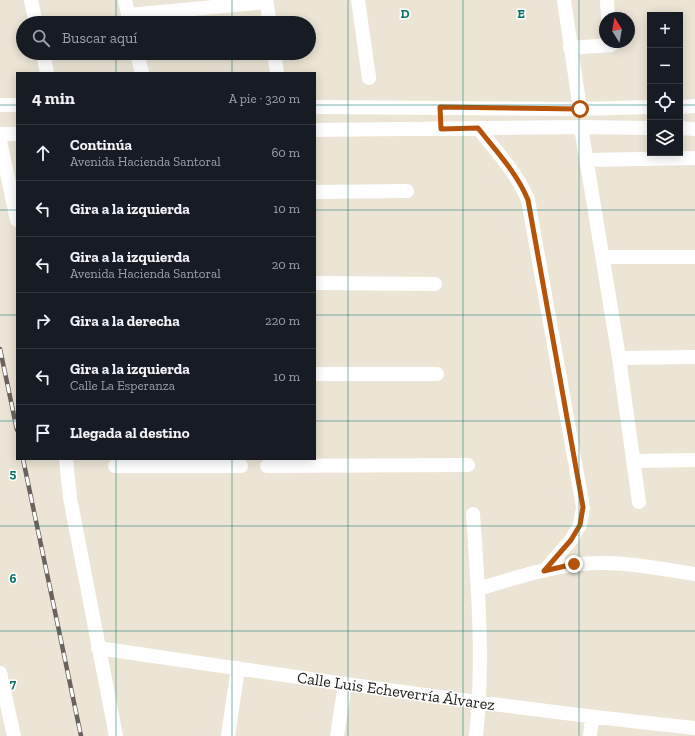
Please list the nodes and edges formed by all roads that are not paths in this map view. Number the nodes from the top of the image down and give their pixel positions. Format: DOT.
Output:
graph roads {
  1 [pos="31,0"];
  2 [pos="125,0"];
  3 [pos="358,0"];
  4 [pos="564,0"];
  5 [pos="607,0"];
  6 [pos="266,1"];
  7 [pos="608,12"];
  8 [pos="34,16"];
  9 [pos="129,16"];
  10 [pos="153,16"];
  11 [pos="269,16"];
  12 [pos="599,46"];
  13 [pos="570,48"];
  14 [pos="45,60"];
  15 [pos="139,60"];
  16 [pos="275,60"];
  17 [pos="48,72"];
  18 [pos="142,72"];
  19 [pos="278,72"];
  20 [pos="369,78"];
  21 [pos="0,105"];
  22 [pos="16,105"];
  23 [pos="695,106"];
  24 [pos="316,107"];
  25 [pos="440,107"];
  26 [pos="647,107"];
  27 [pos="683,107"];
  28 [pos="580,109"];
  29 [pos="581,127"];
  30 [pos="478,128"];
  31 [pos="647,128"];
  32 [pos="683,128"];
  33 [pos="695,128"];
  34 [pos="441,129"];
  35 [pos="316,130"];
  36 [pos="0,134"];
  37 [pos="16,134"];
  38 [pos="0,141"];
  39 [pos="695,158"];
  40 [pos="587,160"];
  41 [pos="407,191"];
  42 [pos="316,192"];
  43 [pos="16,215"];
  44 [pos="602,257"];
  45 [pos="695,257"];
  46 [pos="316,283"];
  47 [pos="435,284"];
  48 [pos="695,357"];
  49 [pos="619,358"];
  50 [pos="316,374"];
  51 [pos="437,374"];
  52 [pos="66,460"];
  53 [pos="695,460"];
  54 [pos="634,461"];
  55 [pos="209,462"];
  56 [pos="301,462"];
  57 [pos="468,465"];
  58 [pos="115,466"];
  59 [pos="241,466"];
  60 [pos="267,466"];
  61 [pos="639,502"];
  62 [pos="473,514"];
  63 [pos="544,571"];
  64 [pos="695,574"];
  65 [pos="478,589"];
  66 [pos="98,648"];
  67 [pos="238,668"];
  68 [pos="0,673"];
  69 [pos="345,684"];
  70 [pos="480,703"];
  71 [pos="592,717"];
  72 [pos="689,730"];
  73 [pos="14,736"];
  74 [pos="116,736"];
  75 [pos="228,736"];
  76 [pos="337,736"];
  77 [pos="476,736"];
  78 [pos="590,736"];
  1 -- 8 [label="street"];
  2 -- 9 [label="street"];
  3 -- 20 [label="street"];
  4 -- 13 [label="street"];
  5 -- 7 [label="street"];
  6 -- 10 [label="street"];
  6 -- 11 [label="street"];
  12 -- 13 [label="street"];
  13 -- 28 [label="street"];
  14 -- 17 [label="street"];
  15 -- 18 [label="street"];
  16 -- 19 [label="street"];
  21 -- 22 [label="street"];
  23 -- 27 [label="street"];
  24 -- 25 [label="street"];
  25 -- 28 [label="street"];
  25 -- 34 [label="street"];
  26 -- 28 [label="street"];
  29 -- 30 [label="street"];
  29 -- 31 [label="street"];
  29 -- 40 [label="street"];
  30 -- 34 [label="street"];
  30 -- 63 [label="street"];
  32 -- 33 [label="street"];
  34 -- 35 [label="street"];
  36 -- 37 [label="street"];
  38 -- 43 [label="street"];
  39 -- 40 [label="street"];
  40 -- 44 [label="street"];
  41 -- 42 [label="street"];
  44 -- 45 [label="street"];
  44 -- 49 [label="street"];
  46 -- 47 [label="street"];
  48 -- 49 [label="street"];
  49 -- 54 [label="street"];
  50 -- 51 [label="street"];
  52 -- 66 [label="street"];
  53 -- 54 [label="street"];
  54 -- 61 [label="street"];
  55 -- 58 [label="street"];
  55 -- 59 [label="street"];
  56 -- 57 [label="street"];
  56 -- 60 [label="street"];
  62 -- 65 [label="street"];
  63 -- 64 [label="street"];
  63 -- 65 [label="street"];
  65 -- 70 [label="street"];
  66 -- 67 [label="street, Calle Luis Echeverría Álvarez"];
  66 -- 74 [label="street"];
  67 -- 69 [label="street, Calle Luis Echeverría Álvarez"];
  67 -- 75 [label="street"];
  68 -- 73 [label="street"];
  69 -- 70 [label="street, Calle Luis Echeverría Álvarez"];
  69 -- 76 [label="street"];
  70 -- 71 [label="street, Calle Luis Echeverría Álvarez"];
  70 -- 77 [label="street"];
  71 -- 72 [label="street, Calle Luis Echeverría Álvarez"];
  71 -- 78 [label="street"];
}
